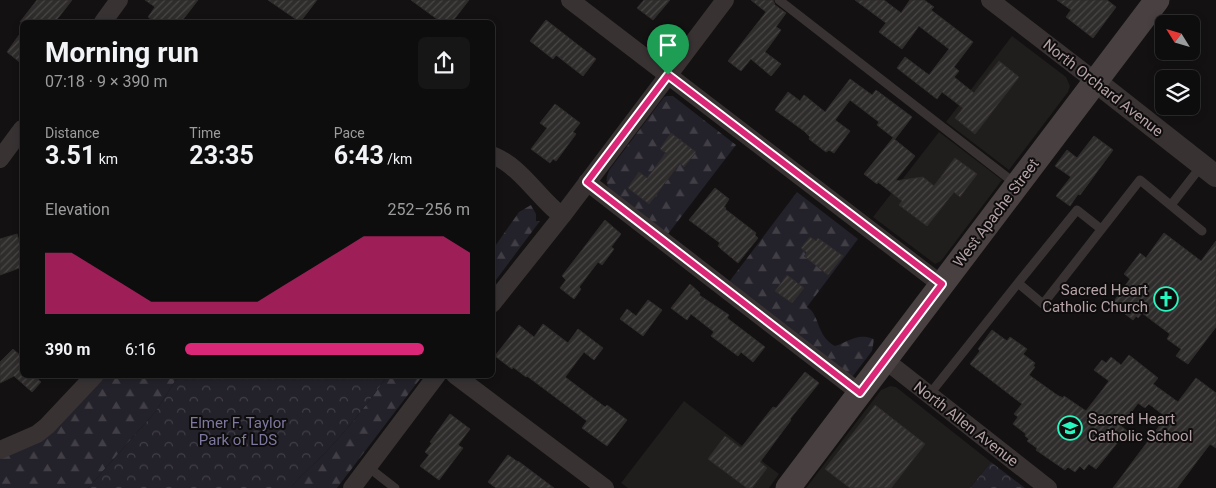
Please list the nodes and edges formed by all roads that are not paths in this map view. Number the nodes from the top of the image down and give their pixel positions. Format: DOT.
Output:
graph roads {
  1 [pos="119,0"];
  2 [pos="570,0"];
  3 [pos="725,0"];
  4 [pos="779,0"];
  5 [pos="990,0"];
  6 [pos="1157,0"];
  7 [pos="104,20"];
  8 [pos="668,75"];
  9 [pos="1095,81"];
  10 [pos="20,132"];
  11 [pos="495,156"];
  12 [pos="0,160"];
  13 [pos="1209,170"];
  14 [pos="587,182"];
  15 [pos="1017,185"];
  16 [pos="1171,205"];
  17 [pos="562,216"];
  18 [pos="1101,230"];
  19 [pos="1202,230"];
  20 [pos="1018,283"];
  21 [pos="942,284"];
  22 [pos="495,300"];
  23 [pos="885,360"];
  24 [pos="92,378"];
  25 [pos="436,378"];
  26 [pos="459,378"];
  27 [pos="860,393"];
  28 [pos="929,394"];
  29 [pos="0,450"];
  30 [pos="368,467"];
  31 [pos="352,488"];
  32 [pos="395,488"];
  33 [pos="605,488"];
  34 [pos="788,488"];
  35 [pos="1048,488"];
  1 -- 7 [label="street"];
  2 -- 8 [label="street"];
  3 -- 8 [label="street"];
  4 -- 15 [label="lane"];
  5 -- 9 [label="street, North Orchard Avenue"];
  6 -- 9 [label="main road, West Apache Street"];
  8 -- 14 [label="street"];
  8 -- 21 [label="street"];
  9 -- 13 [label="street, North Orchard Avenue"];
  9 -- 15 [label="main road, West Apache Street"];
  10 -- 12 [label="street"];
  11 -- 17 [label="street"];
  13 -- 16 [label="lane"];
  14 -- 17 [label="street"];
  14 -- 27 [label="street"];
  15 -- 21 [label="main road, West Apache Street"];
  16 -- 18 [label="lane"];
  16 -- 19 [label="lane"];
  17 -- 22 [label="street"];
  18 -- 20 [label="lane"];
  18 -- 20 [label="lane"];
  20 -- 28 [label="lane"];
  21 -- 23 [label="main road, West Apache Street"];
  23 -- 27 [label="main road, West Apache Street"];
  23 -- 28 [label="street, North Allen Avenue"];
  24 -- 29 [label="street"];
  25 -- 30 [label="street"];
  26 -- 33 [label="street"];
  27 -- 34 [label="main road, West Apache Street"];
  28 -- 35 [label="street, North Allen Avenue"];
  30 -- 31 [label="street"];
  30 -- 32 [label="lane"];
}
